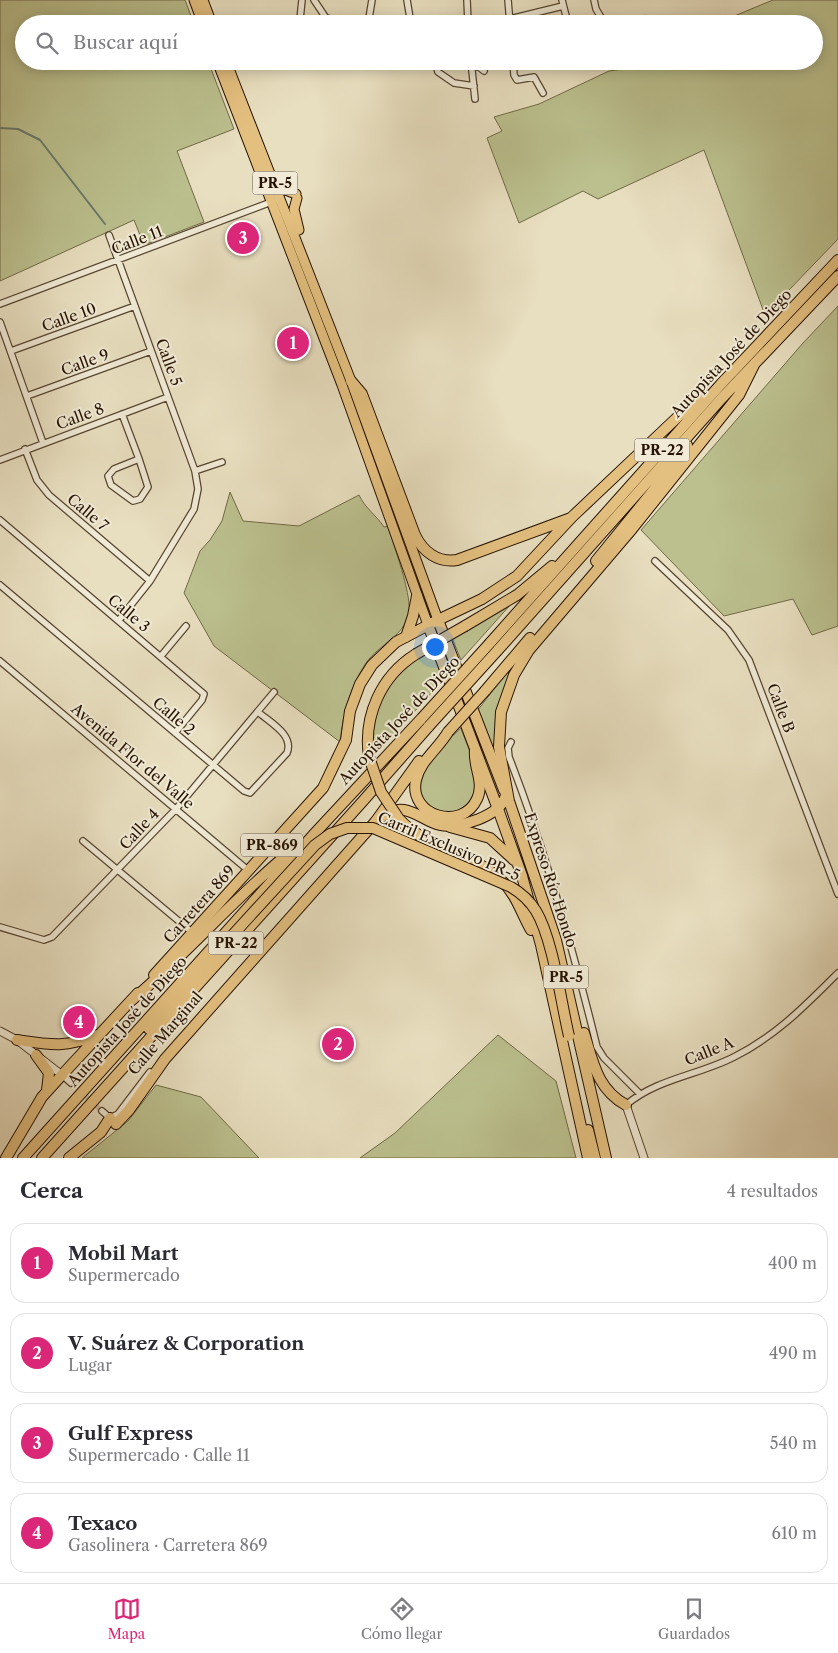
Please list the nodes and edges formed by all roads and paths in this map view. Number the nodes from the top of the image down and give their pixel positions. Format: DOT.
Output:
graph roads {
  1 [pos="194,0"];
  2 [pos="203,0"];
  3 [pos="302,0"];
  4 [pos="314,0"];
  5 [pos="372,0"];
  6 [pos="407,0"];
  7 [pos="467,0"];
  8 [pos="508,0"];
  9 [pos="594,0"];
  10 [pos="563,3"];
  11 [pos="200,15"];
  12 [pos="209,15"];
  13 [pos="300,15"];
  14 [pos="324,15"];
  15 [pos="370,15"];
  16 [pos="410,15"];
  17 [pos="467,15"];
  18 [pos="509,15"];
  19 [pos="528,15"];
  20 [pos="600,15"];
  21 [pos="221,70"];
  22 [pos="230,70"];
  23 [pos="437,70"];
  24 [pos="472,70"];
  25 [pos="514,70"];
  26 [pos="474,86"];
  27 [pos="543,93"];
  28 [pos="475,99"];
  29 [pos="271,174"];
  30 [pos="278,201"];
  31 [pos="109,235"];
  32 [pos="300,247"];
  33 [pos="838,260"];
  34 [pos="118,261"];
  35 [pos="838,276"];
  36 [pos="0,304"];
  37 [pos="135,306"];
  38 [pos="0,322"];
  39 [pos="11,351"];
  40 [pos="152,351"];
  41 [pos="755,363"];
  42 [pos="351,381"];
  43 [pos="721,384"];
  44 [pos="27,396"];
  45 [pos="168,397"];
  46 [pos="352,412"];
  47 [pos="122,414"];
  48 [pos="697,427"];
  49 [pos="43,443"];
  50 [pos="25,449"];
  51 [pos="139,459"];
  52 [pos="0,460"];
  53 [pos="222,462"];
  54 [pos="382,464"];
  55 [pos="196,471"];
  56 [pos="572,517"];
  57 [pos="0,520"];
  58 [pos="573,550"];
  59 [pos="655,561"];
  60 [pos="150,582"];
  61 [pos="0,585"];
  62 [pos="417,596"];
  63 [pos="119,620"];
  64 [pos="438,620"];
  65 [pos="428,625"];
  66 [pos="186,626"];
  67 [pos="406,637"];
  68 [pos="493,647"];
  69 [pos="161,656"];
  70 [pos="0,660"];
  71 [pos="274,692"];
  72 [pos="258,712"];
  73 [pos="425,722"];
  74 [pos="448,732"];
  75 [pos="175,733"];
  76 [pos="511,742"];
  77 [pos="475,750"];
  78 [pos="213,765"];
  79 [pos="507,798"];
  80 [pos="176,809"];
  81 [pos="498,809"];
  82 [pos="376,821"];
  83 [pos="450,826"];
  84 [pos="314,833"];
  85 [pos="83,841"];
  86 [pos="516,862"];
  87 [pos="118,871"];
  88 [pos="249,871"];
  89 [pos="838,894"];
  90 [pos="0,927"];
  91 [pos="193,933"];
  92 [pos="541,945"];
  93 [pos="564,971"];
  94 [pos="838,973"];
  95 [pos="132,1000"];
  96 [pos="0,1031"];
  97 [pos="100,1033"];
  98 [pos="18,1040"];
  99 [pos="36,1055"];
  100 [pos="126,1055"];
  101 [pos="62,1075"];
  102 [pos="71,1083"];
  103 [pos="87,1088"];
  104 [pos="47,1092"];
  105 [pos="639,1093"];
  106 [pos="98,1096"];
  107 [pos="626,1105"];
  108 [pos="102,1111"];
  109 [pos="113,1121"];
  110 [pos="6,1158"];
  111 [pos="23,1158"];
  112 [pos="42,1158"];
  113 [pos="69,1158"];
  114 [pos="74,1158"];
  115 [pos="588,1158"];
  116 [pos="595,1158"];
  117 [pos="606,1158"];
  118 [pos="644,1158"];
  1 -- 11 [label="main road"];
  2 -- 12 [label="main road"];
  3 -- 13 [label="street"];
  4 -- 14 [label="street"];
  5 -- 15 [label="street"];
  6 -- 16 [label="street"];
  7 -- 17 [label="street"];
  8 -- 18 [label="street"];
  9 -- 20 [label="street"];
  10 -- 19 [label="street"];
  21 -- 30 [label="main road, PR-5"];
  22 -- 29 [label="main road, PR-5"];
  23 -- 26 [label="street"];
  24 -- 26 [label="street"];
  25 -- 27 [label="street"];
  26 -- 28 [label="street"];
  29 -- 30 [label="main road, PR-5"];
  29 -- 32 [label="main road"];
  30 -- 32 [label="main road, PR-5"];
  30 -- 34 [label="street, Calle 11"];
  30 -- 46 [label="main road, PR-5"];
  31 -- 34 [label="street, Calle 5"];
  32 -- 42 [label="main road, PR-5"];
  33 -- 43 [label="highway, Autopista José de Diego / PR-22"];
  34 -- 36 [label="street, Calle 11"];
  34 -- 37 [label="street, Calle 5"];
  35 -- 41 [label="highway, Autopista José de Diego / PR-22"];
  37 -- 39 [label="street, Calle 10"];
  37 -- 40 [label="street, Calle 5"];
  38 -- 39 [label="street"];
  39 -- 44 [label="street"];
  40 -- 44 [label="street, Calle 9"];
  40 -- 45 [label="street, Calle 5"];
  41 -- 48 [label="highway, Autopista José de Diego / PR-22"];
  41 -- 79 [label="highway"];
  42 -- 54 [label="main road, PR-5"];
  42 -- 56 [label="highway"];
  43 -- 56 [label="highway, Carretera 869"];
  43 -- 58 [label="highway, Autopista José de Diego / PR-22"];
  44 -- 49 [label="street"];
  45 -- 47 [label="street, Calle 8"];
  45 -- 55 [label="street, Calle 5"];
  46 -- 54 [label="main road"];
  46 -- 62 [label="main road, PR-5"];
  47 -- 49 [label="street, Calle 8"];
  47 -- 51 [label="street"];
  48 -- 68 [label="highway, Autopista José de Diego / PR-22"];
  48 -- 74 [label="highway, bridge"];
  49 -- 50 [label="street, Calle 8"];
  50 -- 52 [label="street, Calle 8"];
  50 -- 60 [label="street, Calle 7"];
  51 -- 51 [label="street"];
  53 -- 55 [label="street"];
  54 -- 64 [label="main road, PR-5"];
  55 -- 60 [label="street, Calle 5"];
  56 -- 64 [label="highway, Carretera 869"];
  57 -- 63 [label="street, Calle 3"];
  58 -- 68 [label="highway, Autopista José de Diego / PR-22"];
  58 -- 92 [label="highway, bridge"];
  59 -- 89 [label="street, Calle B"];
  60 -- 63 [label="street, Calle 5"];
  61 -- 75 [label="street, Calle 2"];
  62 -- 65 [label="main road, PR-5"];
  62 -- 67 [label="highway"];
  63 -- 69 [label="street, Calle 3"];
  64 -- 65 [label="highway, Carretera 869"];
  64 -- 79 [label="highway, Expreso Río Hondo / PR-5"];
  65 -- 67 [label="highway, Carretera 869 / PR-869"];
  65 -- 77 [label="highway, Expreso Río Hondo / PR-5"];
  66 -- 69 [label="street"];
  67 -- 88 [label="highway, Carretera 869 / PR-869"];
  68 -- 73 [label="highway, Autopista José de Diego / PR-22, bridge"];
  69 -- 75 [label="street, Calle 3"];
  70 -- 80 [label="street, Avenida Flor del Valle"];
  71 -- 72 [label="street, Calle 4"];
  72 -- 78 [label="street, Calle 4"];
  72 -- 78 [label="street, Calle 2"];
  73 -- 84 [label="highway, Autopista José de Diego / PR-22"];
  73 -- 106 [label="highway, Autopista José de Diego / PR-22"];
  74 -- 77 [label="highway"];
  74 -- 82 [label="highway, Calle Marginal"];
  75 -- 78 [label="street, Calle 2"];
  76 -- 105 [label="street"];
  77 -- 81 [label="highway, Expreso Río Hondo / PR-5"];
  78 -- 80 [label="street, Calle 4"];
  79 -- 81 [label="highway"];
  79 -- 93 [label="highway, Expreso Río Hondo / PR-5"];
  80 -- 87 [label="street, Calle 4"];
  80 -- 88 [label="street, Avenida Flor del Valle"];
  81 -- 83 [label="highway"];
  81 -- 86 [label="highway, Expreso Río Hondo / PR-5"];
  82 -- 83 [label="highway"];
  82 -- 109 [label="highway, Calle Marginal"];
  83 -- 86 [label="highway"];
  84 -- 95 [label="highway"];
  84 -- 103 [label="highway, Autopista José de Diego / PR-22"];
  85 -- 87 [label="street"];
  86 -- 92 [label="highway, Expreso Río Hondo / PR-5"];
  87 -- 90 [label="street, Calle 4"];
  87 -- 91 [label="street"];
  88 -- 91 [label="highway, Carretera 869 / PR-869"];
  91 -- 95 [label="highway, Carretera 869 / PR-869"];
  92 -- 115 [label="highway, Expreso Río Hondo / PR-5"];
  93 -- 107 [label="highway"];
  93 -- 117 [label="highway, Expreso Río Hondo / PR-5"];
  94 -- 105 [label="street, Calle A"];
  95 -- 97 [label="highway, Carretera 869 / PR-869"];
  96 -- 98 [label="street, PR-869"];
  97 -- 98 [label="highway, PR-869"];
  97 -- 101 [label="highway, Carretera 869"];
  98 -- 99 [label="street, PR-869"];
  99 -- 101 [label="street, PR-869"];
  99 -- 104 [label="highway"];
  100 -- 103 [label="highway"];
  100 -- 106 [label="highway"];
  100 -- 116 [label="highway, Carril Exclusivo PR-5, bridge"];
  101 -- 102 [label="street"];
  101 -- 104 [label="highway, Carretera 869"];
  103 -- 111 [label="highway, Autopista José de Diego / PR-22"];
  104 -- 110 [label="highway, Carretera 869"];
  105 -- 107 [label="street, Calle A"];
  106 -- 112 [label="highway, Autopista José de Diego / PR-22"];
  107 -- 118 [label="street"];
  108 -- 109 [label="street"];
  109 -- 113 [label="highway"];
  109 -- 114 [label="highway"];
}
